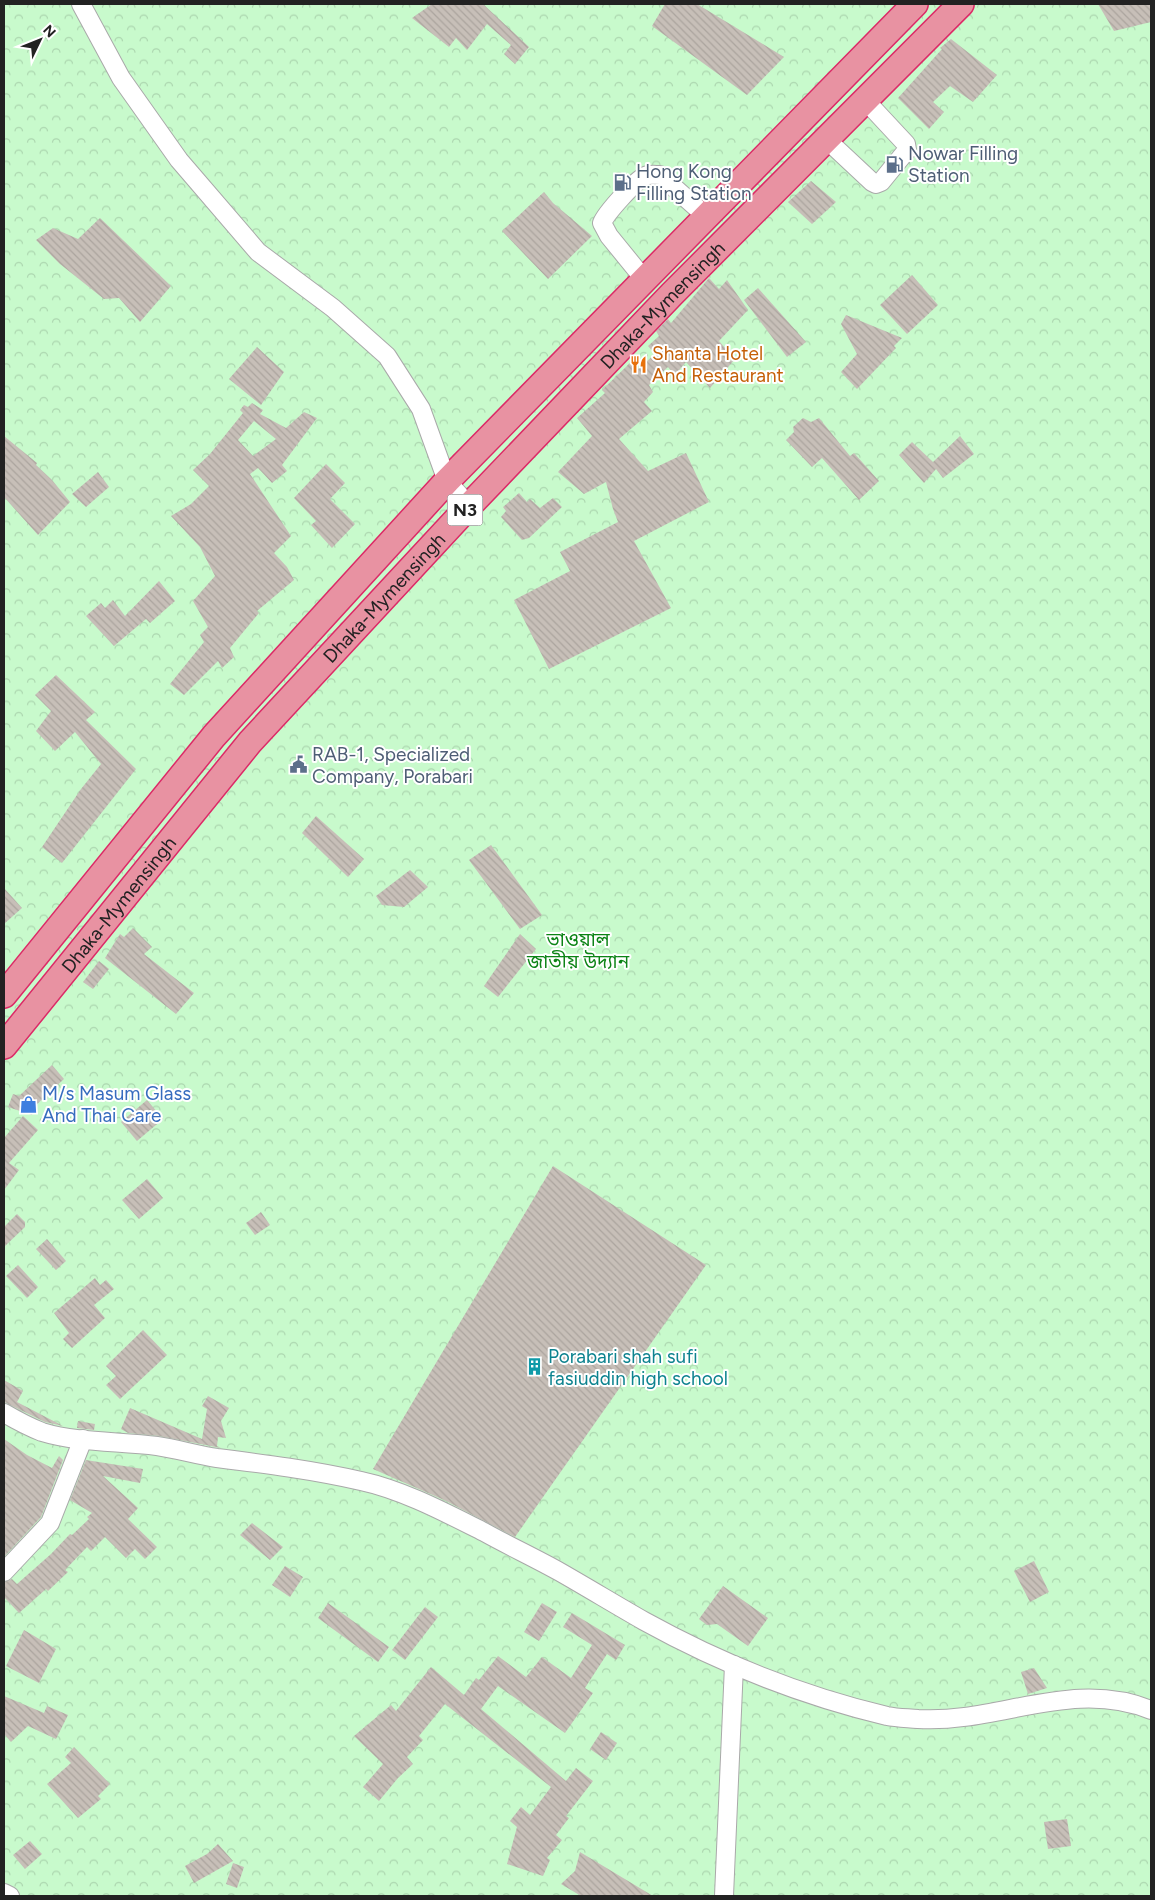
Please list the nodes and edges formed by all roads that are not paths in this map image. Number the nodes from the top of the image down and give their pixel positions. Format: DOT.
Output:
graph roads {
  1 [pos="81,4"];
  2 [pos="915,4"];
  3 [pos="961,4"];
  4 [pos="865,100"];
  5 [pos="826,139"];
  6 [pos="706,216"];
  7 [pos="644,279"];
  8 [pos="446,481"];
  9 [pos="469,506"];
  10 [pos="4,995"];
  11 [pos="4,1046"];
  12 [pos="4,1413"];
  13 [pos="83,1439"];
  14 [pos="4,1572"];
  15 [pos="734,1665"];
  16 [pos="1151,1710"];
  17 [pos="4,1893"];
  18 [pos="10,1896"];
  19 [pos="724,1896"];
  1 -- 8 [label="street"];
  2 -- 6 [label="highway, Dhaka-Mymensingh / N3"];
  3 -- 4 [label="highway, Dhaka-Mymensingh / N3"];
  4 -- 5 [label="highway, Dhaka-Mymensingh / N3"];
  4 -- 5 [label="street"];
  5 -- 9 [label="highway, Dhaka-Mymensingh / N3"];
  6 -- 7 [label="highway, Dhaka-Mymensingh / N3"];
  6 -- 7 [label="street"];
  7 -- 8 [label="highway, Dhaka-Mymensingh / N3"];
  8 -- 9 [label="street"];
  8 -- 10 [label="highway, Dhaka-Mymensingh / N3"];
  9 -- 11 [label="highway, Dhaka-Mymensingh / N3"];
  12 -- 13 [label="street"];
  13 -- 14 [label="street"];
  13 -- 15 [label="street"];
  15 -- 16 [label="street"];
  15 -- 19 [label="street"];
  17 -- 18 [label="street"];
}
